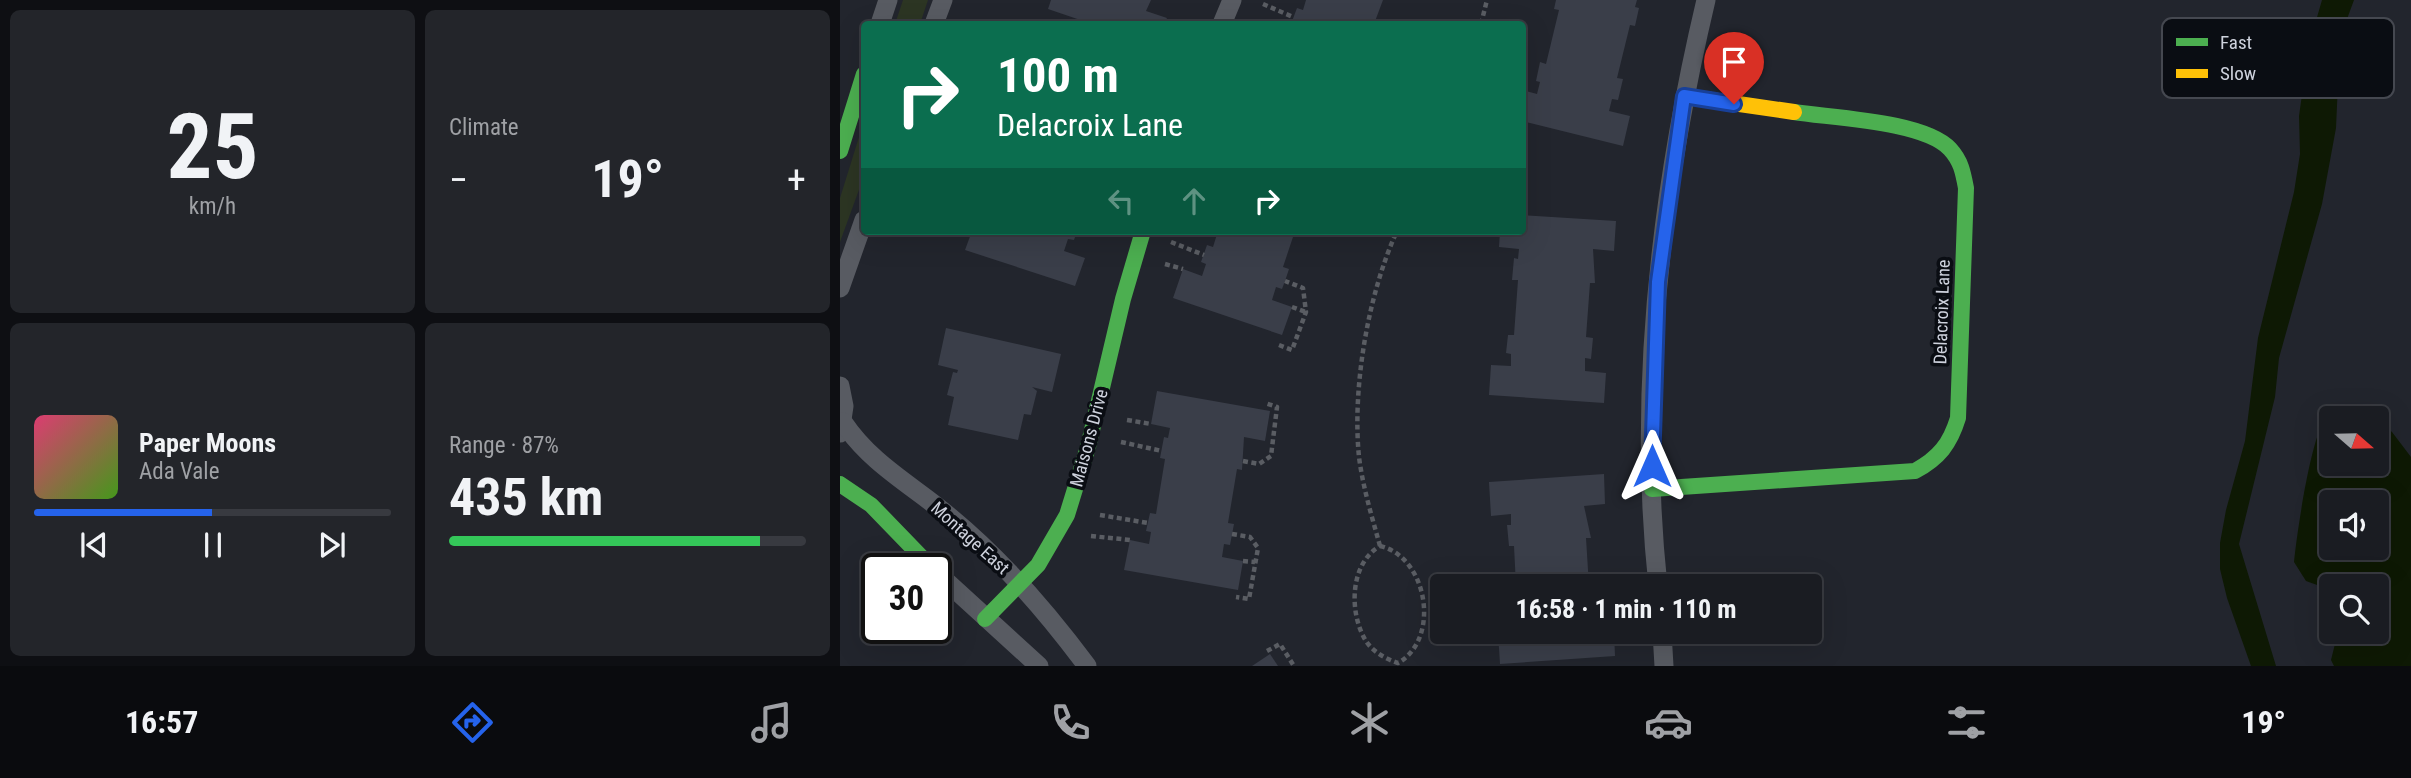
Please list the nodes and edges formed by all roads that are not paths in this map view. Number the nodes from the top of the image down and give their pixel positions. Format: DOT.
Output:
graph roads {
  1 [pos="888,0"];
  2 [pos="943,0"];
  3 [pos="1232,0"];
  4 [pos="1706,0"];
  5 [pos="881,21"];
  6 [pos="935,21"];
  7 [pos="1223,21"];
  8 [pos="861,84"];
  9 [pos="1684,96"];
  10 [pos="840,152"];
  11 [pos="861,228"];
  12 [pos="1142,235"];
  13 [pos="840,288"];
  14 [pos="840,386"];
  15 [pos="842,428"];
  16 [pos="840,484"];
  17 [pos="1652,489"];
  18 [pos="918,553"];
  19 [pos="1657,574"];
  20 [pos="1021,585"];
  21 [pos="952,587"];
  22 [pos="985,619"];
  23 [pos="1663,644"];
  24 [pos="1039,666"];
  25 [pos="1087,666"];
  26 [pos="1664,666"];
  1 -- 5 [label="street"];
  2 -- 6 [label="street"];
  3 -- 7 [label="street"];
  4 -- 9 [label="street"];
  8 -- 10 [label="street"];
  9 -- 17 [label="street"];
  9 -- 17 [label="street, Delacroix Lane"];
  11 -- 13 [label="street"];
  12 -- 20 [label="street, Maisons Drive"];
  14 -- 15 [label="street"];
  15 -- 20 [label="street, Montage East"];
  16 -- 18 [label="street"];
  17 -- 19 [label="street"];
  20 -- 22 [label="street, Maisons Drive"];
  20 -- 25 [label="street, Montage East"];
  21 -- 22 [label="street"];
  22 -- 24 [label="street"];
  23 -- 26 [label="street"];
}
